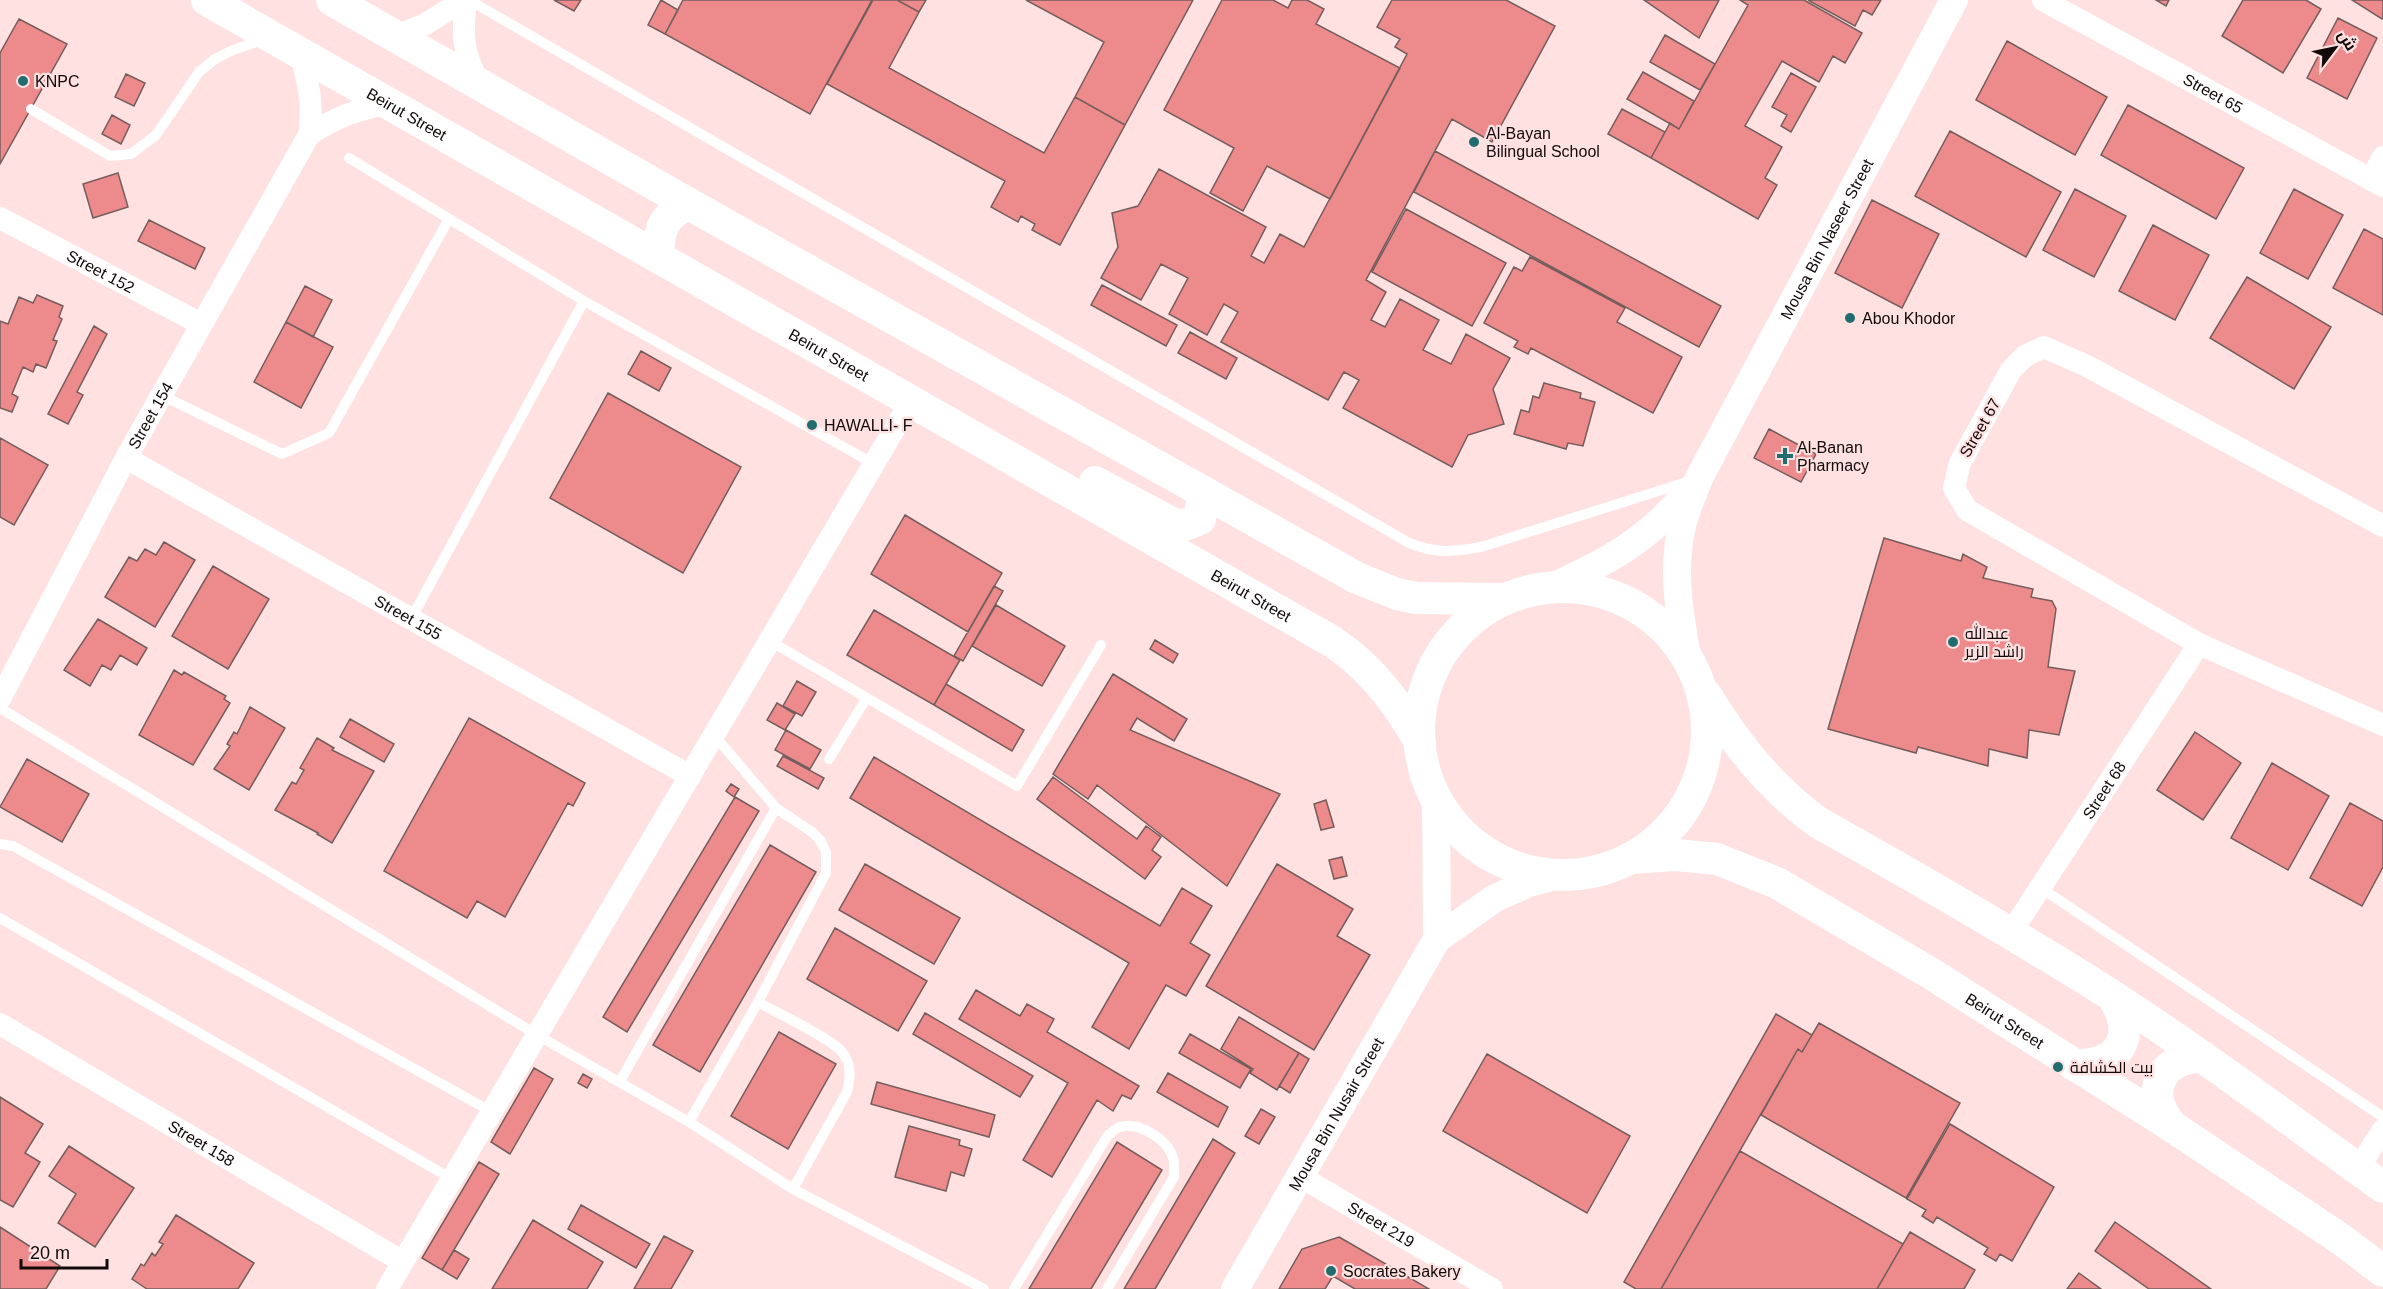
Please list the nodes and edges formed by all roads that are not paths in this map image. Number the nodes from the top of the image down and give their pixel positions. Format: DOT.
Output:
graph roads {
  1 [pos="207,0"];
  2 [pos="332,0"];
  3 [pos="467,0"];
  4 [pos="1954,0"];
  5 [pos="2043,0"];
  6 [pos="395,36"];
  7 [pos="288,45"];
  8 [pos="480,84"];
  9 [pos="390,103"];
  10 [pos="31,109"];
  11 [pos="309,135"];
  12 [pos="2383,157"];
  13 [pos="350,158"];
  14 [pos="2377,183"];
  15 [pos="689,204"];
  16 [pos="0,218"];
  17 [pos="449,219"];
  18 [pos="658,257"];
  19 [pos="584,301"];
  20 [pos="201,324"];
  21 [pos="161,395"];
  22 [pos="911,401"];
  23 [pos="953,425"];
  24 [pos="126,458"];
  25 [pos="874,464"];
  26 [pos="1699,478"];
  27 [pos="1203,492"];
  28 [pos="2383,526"];
  29 [pos="1552,587"];
  30 [pos="1505,599"];
  31 [pos="411,619"];
  32 [pos="770,641"];
  33 [pos="2199,644"];
  34 [pos="1101,645"];
  35 [pos="1687,657"];
  36 [pos="1701,687"];
  37 [pos="0,699"];
  38 [pos="866,699"];
  39 [pos="0,708"];
  40 [pos="2383,725"];
  41 [pos="714,735"];
  42 [pos="1420,742"];
  43 [pos="829,759"];
  44 [pos="690,776"];
  45 [pos="1436,796"];
  46 [pos="776,808"];
  47 [pos="0,844"];
  48 [pos="1630,859"];
  49 [pos="1559,875"];
  50 [pos="2041,888"];
  51 [pos="0,918"];
  52 [pos="2010,934"];
  53 [pos="1437,939"];
  54 [pos="2114,999"];
  55 [pos="758,1002"];
  56 [pos="0,1024"];
  57 [pos="537,1035"];
  58 [pos="2203,1057"];
  59 [pos="2074,1065"];
  60 [pos="620,1081"];
  61 [pos="492,1112"];
  62 [pos="2383,1117"];
  63 [pos="689,1122"];
  64 [pos="2173,1127"];
  65 [pos="2383,1130"];
  66 [pos="2358,1169"];
  67 [pos="1300,1177"];
  68 [pos="452,1179"];
  69 [pos="2383,1187"];
  70 [pos="793,1189"];
  71 [pos="403,1262"];
  72 [pos="2383,1271"];
  73 [pos="387,1289"];
  74 [pos="984,1289"];
  75 [pos="1014,1289"];
  76 [pos="1107,1289"];
  77 [pos="1234,1289"];
  78 [pos="1492,1289"];
  1 -- 7 [label="main road, Beirut Street"];
  2 -- 6 [label="main road"];
  3 -- 6 [label="street"];
  3 -- 8 [label="street"];
  3 -- 26 [label="lane"];
  4 -- 26 [label="street, Mousa Bin Naseer Street"];
  5 -- 14 [label="street, Street 65"];
  6 -- 8 [label="main road"];
  7 -- 9 [label="main road, Beirut Street"];
  7 -- 10 [label="lane"];
  7 -- 11 [label="street, Street 154"];
  8 -- 15 [label="main road"];
  9 -- 11 [label="street, Street 154"];
  9 -- 18 [label="main road, Beirut Street"];
  11 -- 20 [label="street, Street 154"];
  12 -- 14 [label="street"];
  13 -- 17 [label="lane"];
  15 -- 18 [label="main road"];
  15 -- 27 [label="main road"];
  16 -- 20 [label="street, Street 152"];
  17 -- 19 [label="lane"];
  17 -- 21 [label="lane"];
  18 -- 22 [label="main road, Beirut Street"];
  19 -- 25 [label="lane"];
  19 -- 31 [label="lane"];
  20 -- 21 [label="street, Street 154"];
  21 -- 24 [label="street, Street 154"];
  22 -- 23 [label="main road, Beirut Street"];
  22 -- 25 [label="street"];
  23 -- 27 [label="main road"];
  23 -- 42 [label="main road, Beirut Street"];
  24 -- 31 [label="street, Street 155"];
  24 -- 37 [label="street, Street 154"];
  25 -- 32 [label="street"];
  26 -- 29 [label="street, Mousa Bin Naseer Street"];
  26 -- 35 [label="street, Mousa Bin Naseer Street"];
  27 -- 30 [label="main road"];
  28 -- 33 [label="street, Street 67"];
  29 -- 30 [label="main road"];
  29 -- 35 [label="main road"];
  30 -- 42 [label="main road"];
  31 -- 44 [label="street, Street 155"];
  32 -- 38 [label="lane"];
  32 -- 41 [label="street"];
  33 -- 40 [label="street, Street 67"];
  33 -- 50 [label="street, Street 68"];
  34 -- 38 [label="lane"];
  35 -- 36 [label="main road"];
  36 -- 48 [label="main road"];
  36 -- 52 [label="main road"];
  38 -- 43 [label="lane"];
  39 -- 57 [label="lane"];
  41 -- 44 [label="street"];
  41 -- 46 [label="lane"];
  42 -- 45 [label="main road"];
  44 -- 57 [label="street"];
  45 -- 49 [label="main road"];
  45 -- 53 [label="street"];
  46 -- 55 [label="lane"];
  46 -- 60 [label="lane"];
  47 -- 61 [label="lane"];
  48 -- 49 [label="main road"];
  48 -- 59 [label="main road, Beirut Street"];
  49 -- 53 [label="street, Mousa Bin Nusair Street"];
  50 -- 52 [label="street, Street 68"];
  50 -- 62 [label="lane"];
  51 -- 68 [label="lane"];
  52 -- 54 [label="main road"];
  53 -- 67 [label="street, Mousa Bin Nusair Street"];
  54 -- 58 [label="main road"];
  54 -- 59 [label="main road"];
  55 -- 63 [label="lane"];
  55 -- 70 [label="lane"];
  56 -- 71 [label="street, Street 158"];
  57 -- 60 [label="lane"];
  57 -- 61 [label="street"];
  58 -- 64 [label="main road"];
  58 -- 66 [label="main road"];
  59 -- 64 [label="main road, Beirut Street"];
  60 -- 63 [label="lane"];
  61 -- 68 [label="street"];
  63 -- 70 [label="lane"];
  64 -- 72 [label="main road, Beirut Street"];
  65 -- 66 [label="street"];
  66 -- 69 [label="main road"];
  67 -- 77 [label="street, Mousa Bin Nusair Street"];
  67 -- 78 [label="street, Street 219"];
  68 -- 71 [label="street"];
  70 -- 74 [label="lane"];
  71 -- 73 [label="street"];
  75 -- 76 [label="lane"];
}
